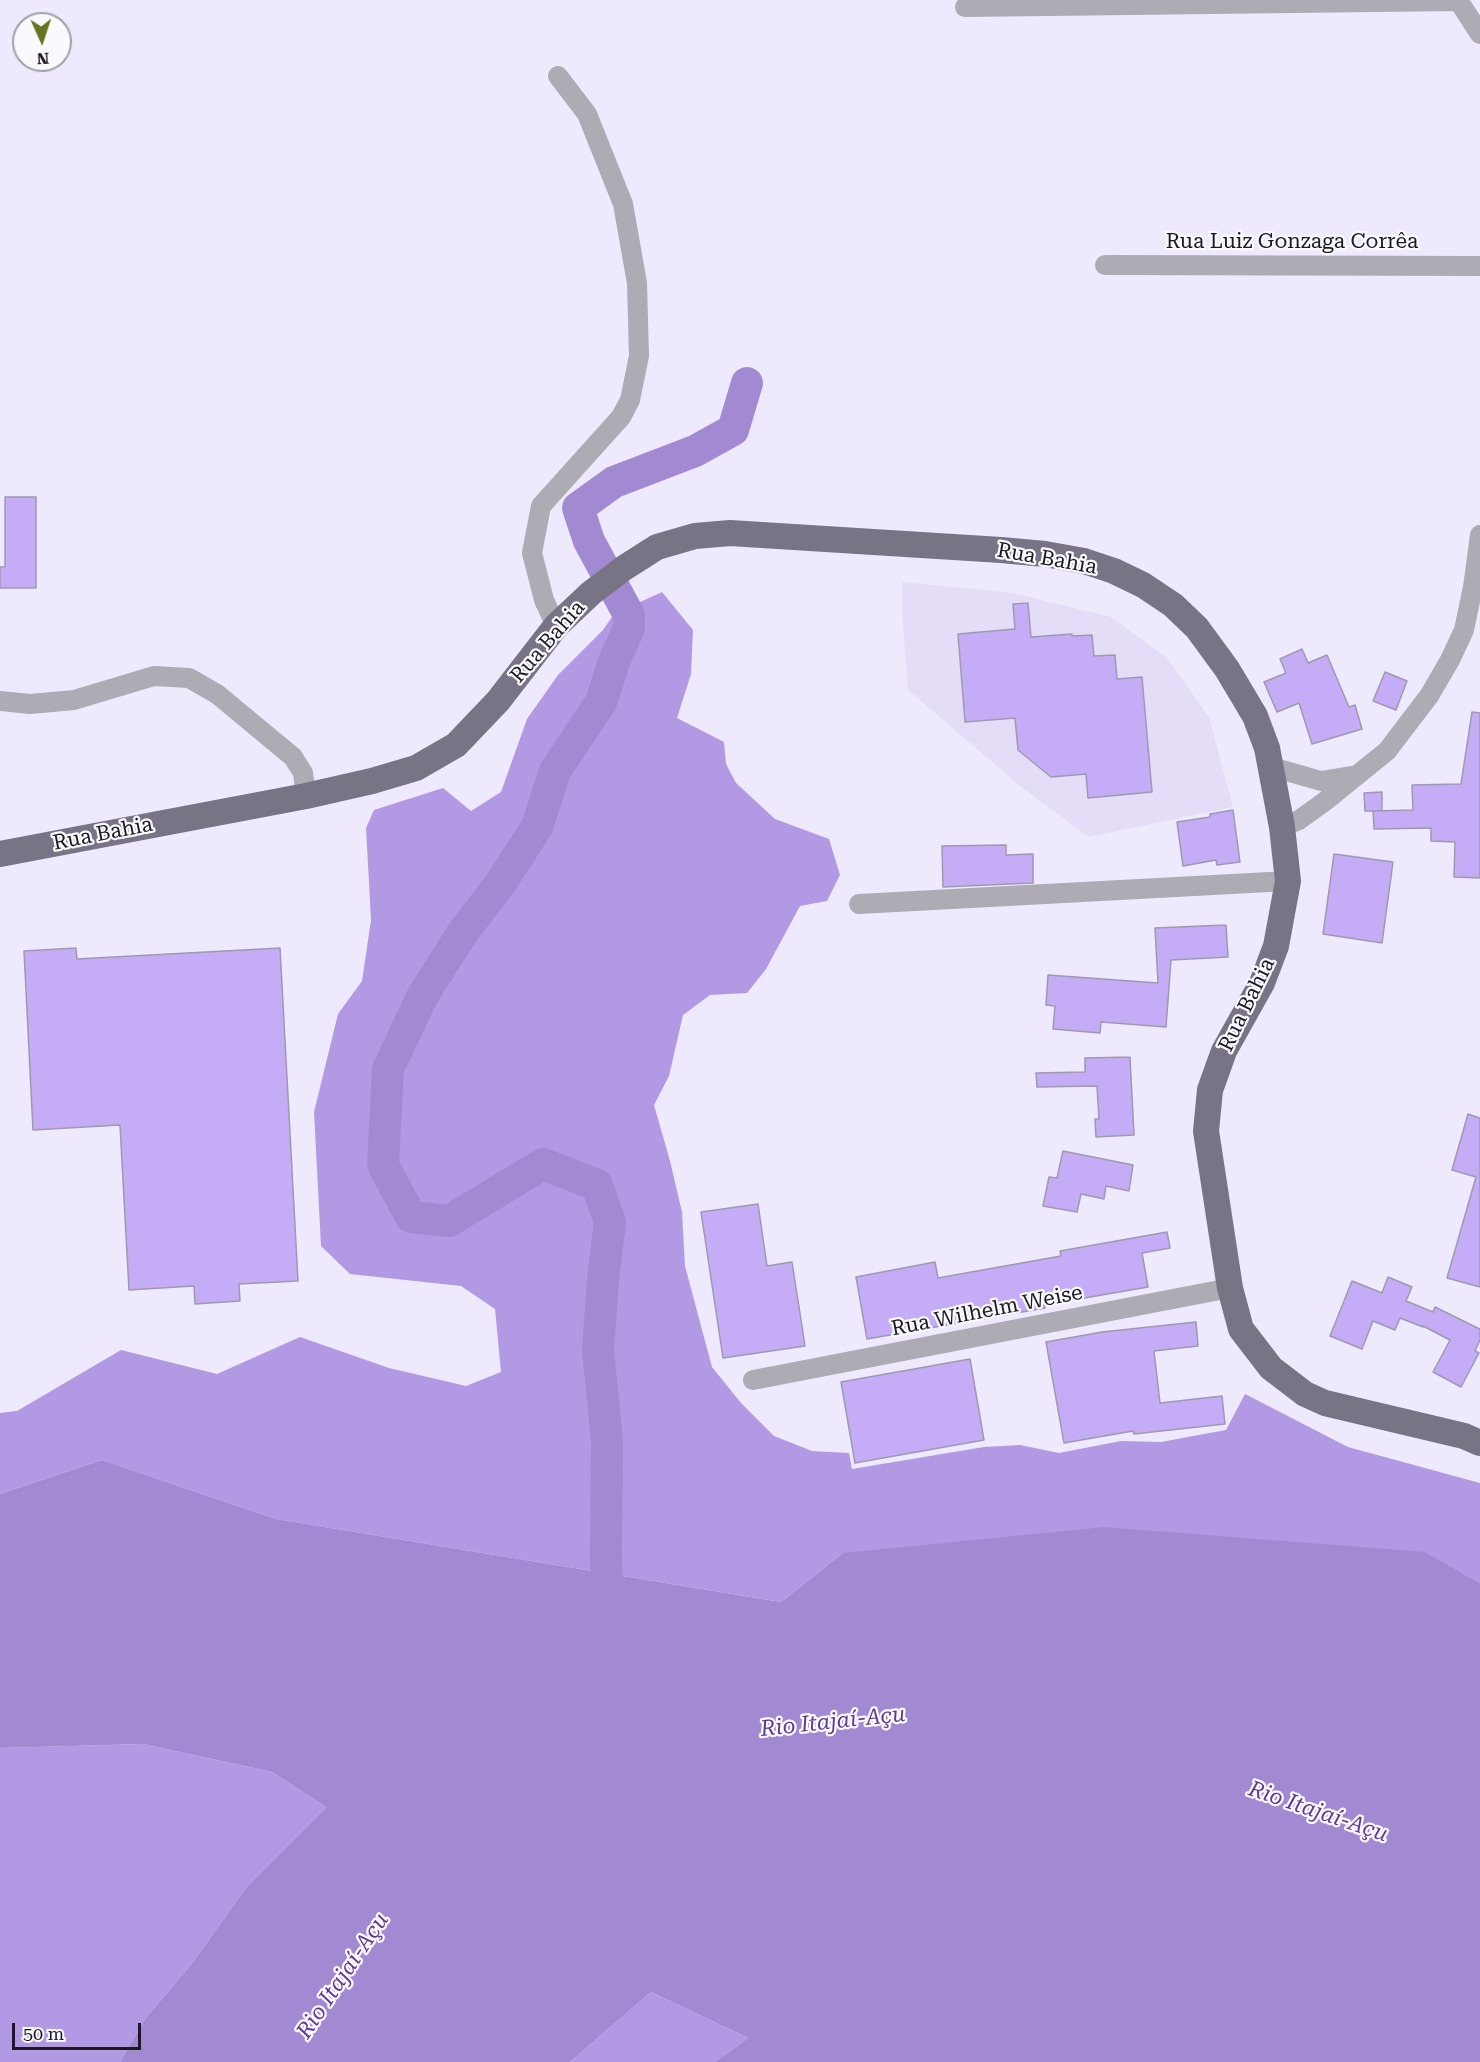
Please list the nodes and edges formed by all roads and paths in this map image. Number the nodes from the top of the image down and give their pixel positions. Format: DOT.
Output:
graph roads {
  1 [pos="1459,1"];
  2 [pos="965,7"];
  3 [pos="1480,34"];
  4 [pos="558,76"];
  5 [pos="1105,265"];
  6 [pos="1480,266"];
  7 [pos="1480,535"];
  8 [pos="556,626"];
  9 [pos="1472,630"];
  10 [pos="0,701"];
  11 [pos="1272,767"];
  12 [pos="1360,774"];
  13 [pos="1321,781"];
  14 [pos="306,796"];
  15 [pos="1324,802"];
  16 [pos="1282,827"];
  17 [pos="0,854"];
  18 [pos="1288,881"];
  19 [pos="858,904"];
  20 [pos="1230,1288"];
  21 [pos="753,1380"];
  22 [pos="1480,1443"];
  1 -- 2 [label="street"];
  1 -- 3 [label="street"];
  4 -- 8 [label="street"];
  5 -- 6 [label="street, Rua Luiz Gonzaga Corrêa"];
  7 -- 9 [label="street"];
  8 -- 11 [label="main road, Rua Bahia"];
  8 -- 14 [label="main road, Rua Bahia"];
  9 -- 12 [label="street"];
  10 -- 14 [label="street"];
  11 -- 13 [label="street"];
  11 -- 16 [label="main road, Rua Bahia"];
  12 -- 13 [label="street"];
  12 -- 15 [label="street"];
  13 -- 15 [label="street"];
  14 -- 17 [label="main road, Rua Bahia"];
  15 -- 16 [label="street"];
  16 -- 18 [label="main road, Rua Bahia"];
  18 -- 19 [label="street"];
  18 -- 20 [label="main road, Rua Bahia"];
  20 -- 21 [label="street, Rua Wilhelm Weise"];
  20 -- 22 [label="main road, Rua Bahia"];
}
